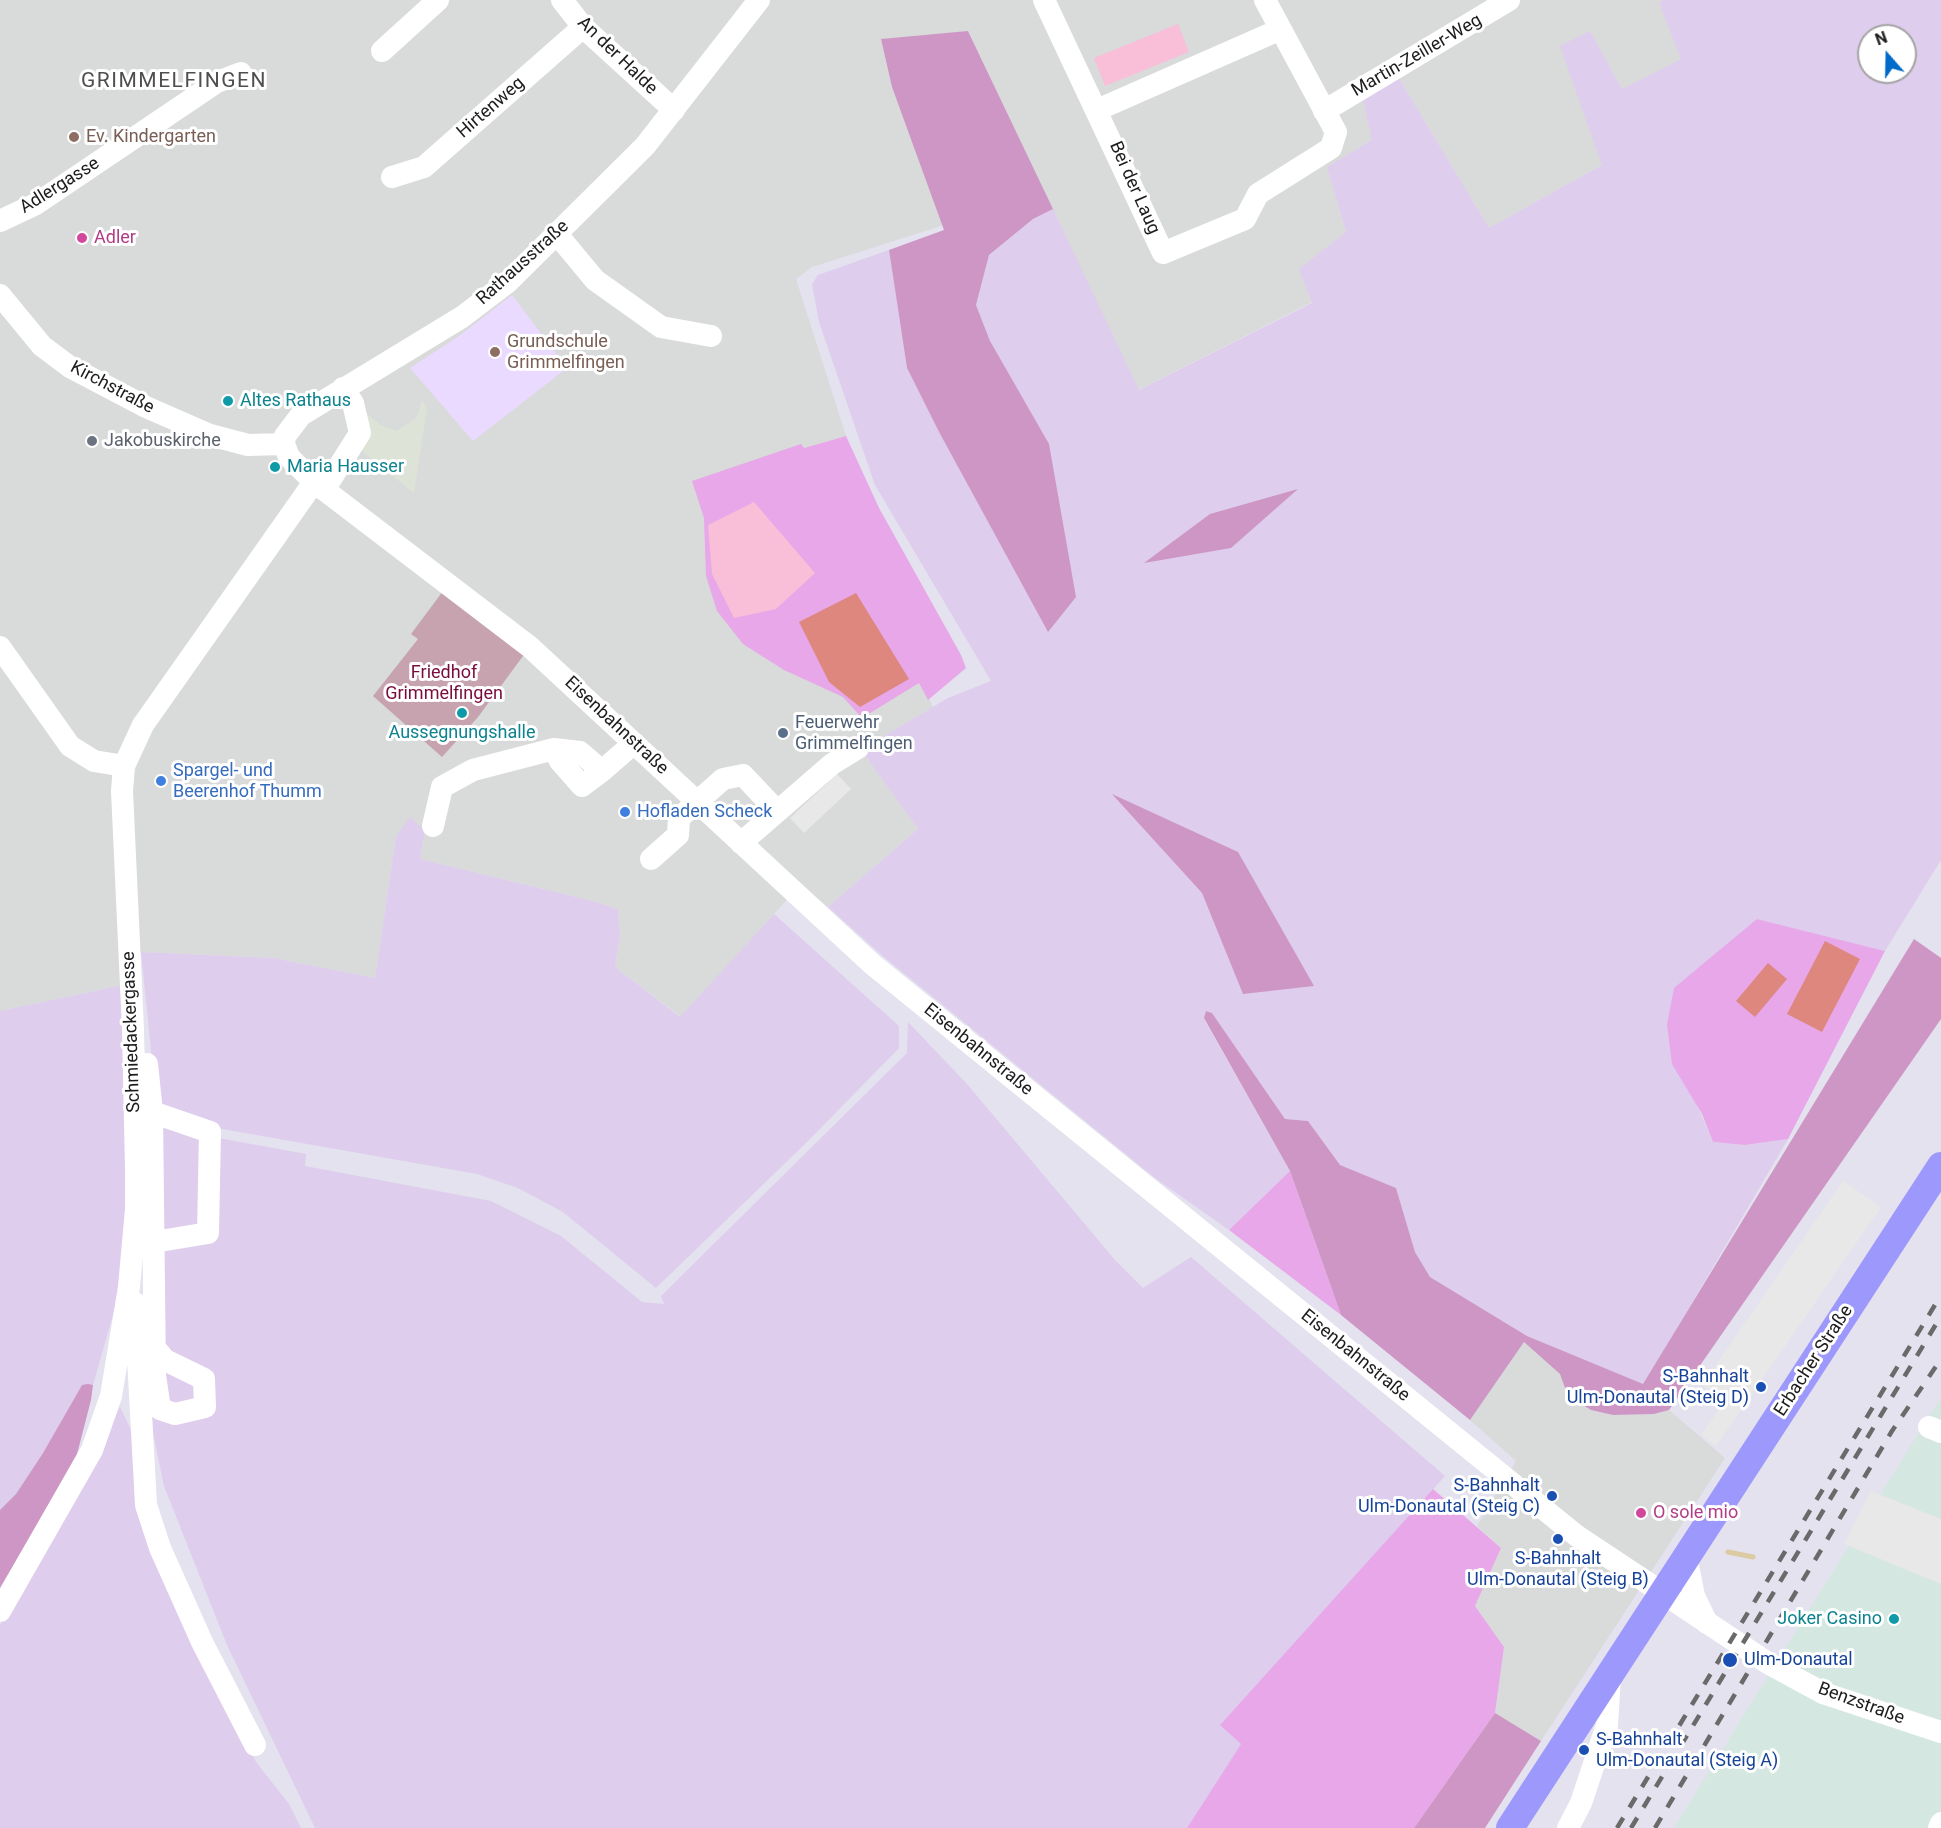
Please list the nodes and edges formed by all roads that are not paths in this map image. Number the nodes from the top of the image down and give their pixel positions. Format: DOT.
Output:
graph roads {
  1 [pos="438,0"];
  2 [pos="562,0"];
  3 [pos="759,0"];
  4 [pos="1044,0"];
  5 [pos="1265,0"];
  6 [pos="1509,0"];
  7 [pos="584,27"];
  8 [pos="1279,30"];
  9 [pos="382,51"];
  10 [pos="241,73"];
  11 [pos="674,110"];
  12 [pos="1097,110"];
  13 [pos="1324,111"];
  14 [pos="392,177"];
  15 [pos="0,221"];
  16 [pos="556,233"];
  17 [pos="0,295"];
  18 [pos="711,336"];
  19 [pos="343,388"];
  20 [pos="284,444"];
  21 [pos="319,486"];
  22 [pos="0,647"];
  23 [pos="634,742"];
  24 [pos="858,748"];
  25 [pos="124,766"];
  26 [pos="697,801"];
  27 [pos="777,811"];
  28 [pos="433,826"];
  29 [pos="741,843"];
  30 [pos="651,859"];
  31 [pos="133,1029"];
  32 [pos="152,1112"];
  33 [pos="1941,1166"];
  34 [pos="154,1242"];
  35 [pos="129,1287"];
  36 [pos="155,1348"];
  37 [pos="1686,1556"];
  38 [pos="1661,1594"];
  39 [pos="0,1611"];
  40 [pos="1713,1628"];
  41 [pos="1610,1676"];
  42 [pos="1941,1732"];
  43 [pos="255,1745"];
  44 [pos="1941,1823"];
  45 [pos="1510,1828"];
  46 [pos="1568,1828"];
  47 [pos="1939,1828"];
  1 -- 9 [label="street"];
  2 -- 7 [label="street, An der Halde"];
  3 -- 11 [label="street, Rathausstraße"];
  4 -- 12 [label="street, Bei der Laug"];
  5 -- 8 [label="street, Bei der Laug"];
  6 -- 13 [label="street, Martin-Zeiller-Weg"];
  7 -- 11 [label="street, An der Halde"];
  7 -- 14 [label="street, Hirtenweg"];
  8 -- 12 [label="street"];
  8 -- 13 [label="street, Bei der Laug"];
  10 -- 15 [label="street, Adlergasse"];
  11 -- 16 [label="street, Rathausstraße"];
  12 -- 13 [label="street, Bei der Laug"];
  16 -- 18 [label="street"];
  16 -- 19 [label="street, Rathausstraße"];
  17 -- 20 [label="street, Kirchstraße"];
  19 -- 20 [label="street, Rathausstraße"];
  19 -- 21 [label="street, Schmiedackergasse"];
  20 -- 21 [label="street"];
  21 -- 23 [label="street, Eisenbahnstraße"];
  21 -- 25 [label="street, Schmiedackergasse"];
  22 -- 25 [label="street"];
  23 -- 26 [label="street, Eisenbahnstraße"];
  23 -- 28 [label="street"];
  24 -- 27 [label="street"];
  25 -- 31 [label="street, Schmiedackergasse"];
  26 -- 27 [label="street"];
  26 -- 29 [label="street, Eisenbahnstraße"];
  26 -- 30 [label="street"];
  27 -- 29 [label="street"];
  29 -- 38 [label="street, Eisenbahnstraße"];
  31 -- 32 [label="street"];
  31 -- 35 [label="street, Schmiedackergasse"];
  32 -- 34 [label="street"];
  32 -- 34 [label="street"];
  33 -- 37 [label="main road, Erbacher Straße"];
  34 -- 36 [label="street"];
  35 -- 39 [label="street, Schmiedackergasse"];
  35 -- 43 [label="street"];
  37 -- 38 [label="main road, Erbacher Straße"];
  37 -- 40 [label="street"];
  38 -- 40 [label="street, Benzstraße"];
  38 -- 41 [label="main road, Erbacher Straße"];
  40 -- 42 [label="street, Benzstraße"];
  41 -- 45 [label="main road, Erbacher Straße"];
  41 -- 46 [label="street"];
  44 -- 47 [label="street"];
}
